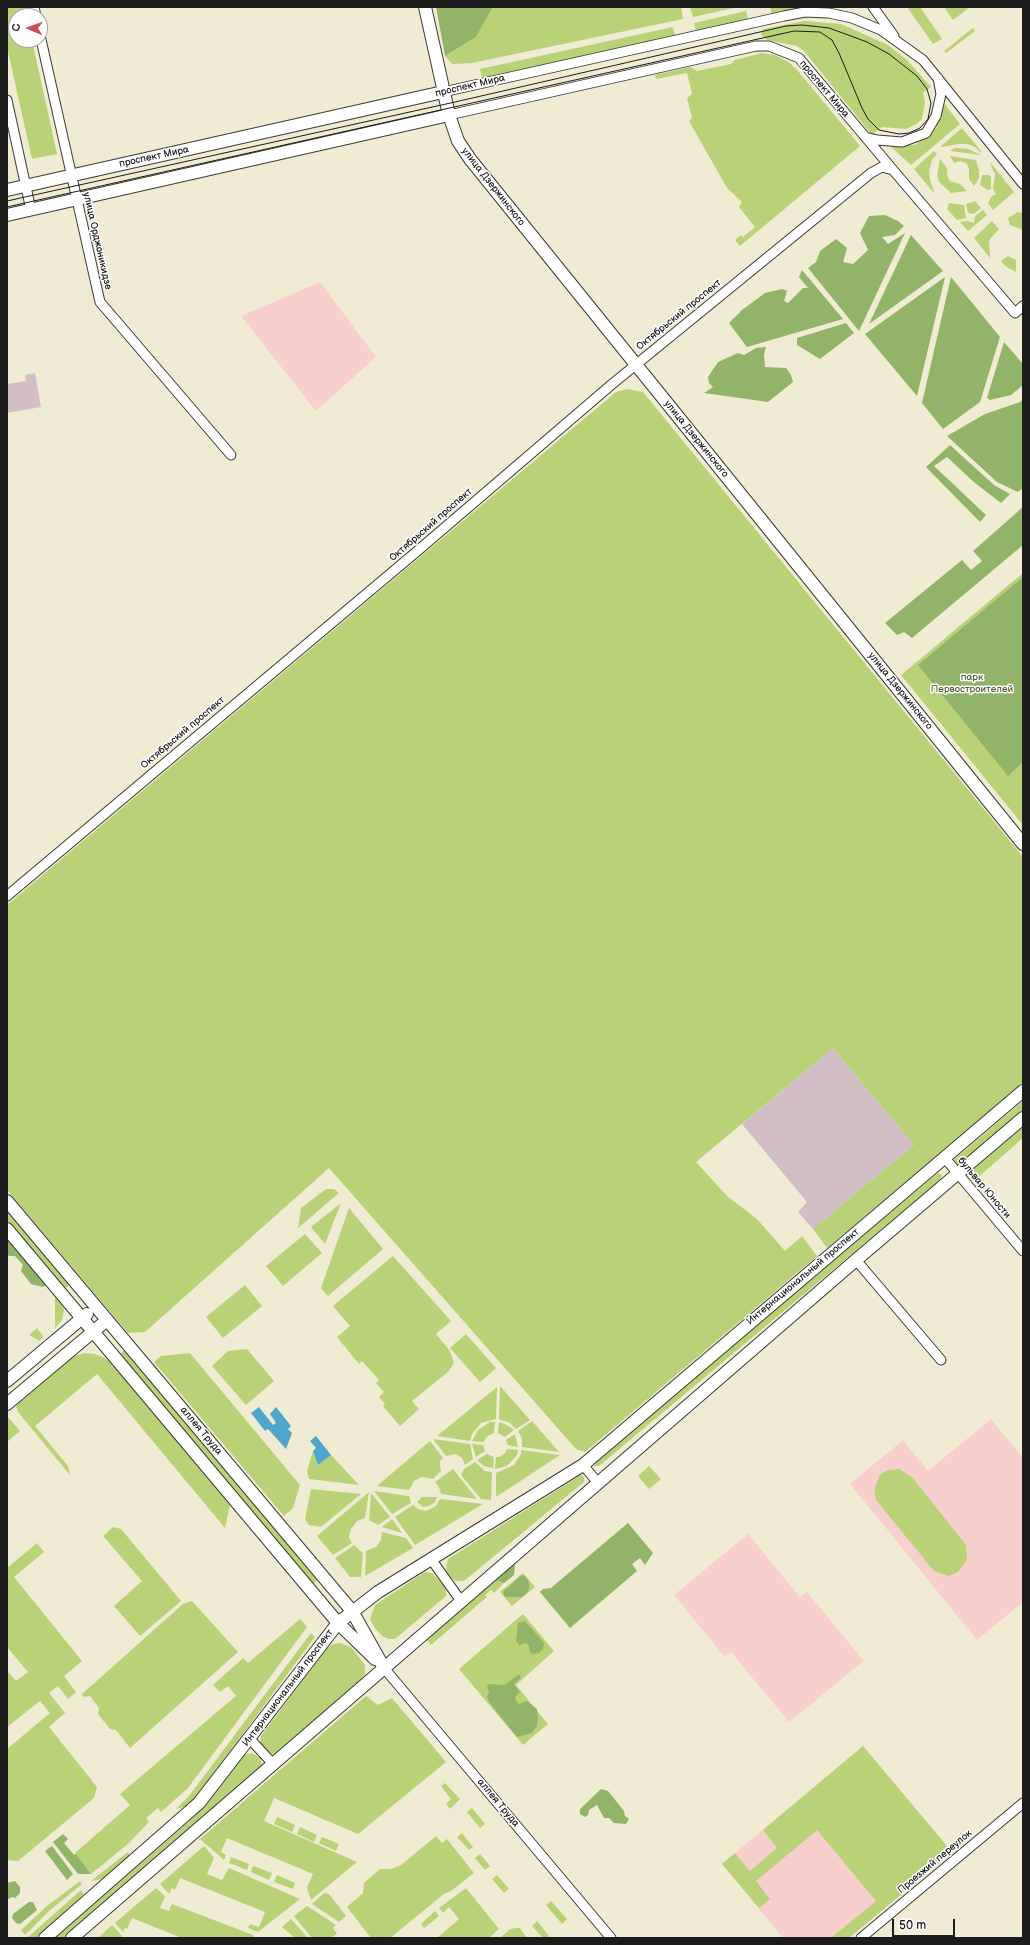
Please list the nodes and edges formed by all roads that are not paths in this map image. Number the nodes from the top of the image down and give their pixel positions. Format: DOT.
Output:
graph roads {
  1 [pos="425,7"];
  2 [pos="873,7"];
  3 [pos="896,39"];
  4 [pos="43,48"];
  5 [pos="938,77"];
  6 [pos="443,92"];
  7 [pos="7,100"];
  8 [pos="449,115"];
  9 [pos="865,137"];
  10 [pos="879,154"];
  11 [pos="893,170"];
  12 [pos="871,172"];
  13 [pos="71,175"];
  14 [pos="1023,184"];
  15 [pos="26,186"];
  16 [pos="7,190"];
  17 [pos="76,200"];
  18 [pos="31,210"];
  19 [pos="7,215"];
  20 [pos="1023,306"];
  21 [pos="636,364"];
  22 [pos="231,455"];
  23 [pos="1023,844"];
  24 [pos="7,896"];
  25 [pos="1023,1091"];
  26 [pos="1023,1118"];
  27 [pos="944,1157"];
  28 [pos="957,1173"];
  29 [pos="7,1201"];
  30 [pos="7,1229"];
  31 [pos="1023,1251"];
  32 [pos="856,1260"];
  33 [pos="96,1307"];
  34 [pos="82,1318"];
  35 [pos="107,1320"];
  36 [pos="93,1332"];
  37 [pos="941,1360"];
  38 [pos="7,1381"];
  39 [pos="7,1404"];
  40 [pos="583,1465"];
  41 [pos="598,1483"];
  42 [pos="431,1559"];
  43 [pos="462,1601"];
  44 [pos="352,1611"];
  45 [pos="338,1623"];
  46 [pos="384,1668"];
  47 [pos="250,1739"];
  48 [pos="273,1764"];
  49 [pos="1023,1803"];
  50 [pos="45,1938"];
  51 [pos="72,1938"];
  52 [pos="611,1938"];
  53 [pos="861,1938"];
  1 -- 6 [label="main road, улица Дзержинского"];
  2 -- 3 [label="street"];
  3 -- 5 [label="street, проспект Мира"];
  3 -- 6 [label="street, проспект Мира"];
  4 -- 13 [label="street, улица Орджоникидзе"];
  5 -- 9 [label="street"];
  5 -- 14 [label="street, проспект Мира"];
  6 -- 8 [label="main road, улица Дзержинского"];
  6 -- 13 [label="main road, проспект Мира"];
  7 -- 15 [label="street"];
  8 -- 9 [label="street, проспект Мира"];
  8 -- 17 [label="main road, проспект Мира"];
  8 -- 21 [label="main road, улица Дзержинского"];
  9 -- 10 [label="street, проспект Мира"];
  10 -- 11 [label="street, проспект Мира"];
  10 -- 12 [label="street"];
  11 -- 12 [label="street"];
  11 -- 20 [label="street, проспект Мира"];
  12 -- 21 [label="street, Октябрьский проспект"];
  13 -- 15 [label="main road, проспект Мира"];
  13 -- 17 [label="street, улица Орджоникидзе"];
  15 -- 16 [label="main road, проспект Мира"];
  15 -- 18 [label="street"];
  17 -- 18 [label="main road, проспект Мира"];
  17 -- 22 [label="street, улица Орджоникидзе"];
  18 -- 19 [label="main road, проспект Мира"];
  21 -- 23 [label="main road, улица Дзержинского"];
  21 -- 24 [label="street, Октябрьский проспект"];
  25 -- 27 [label="main road, Интернациональный проспект"];
  26 -- 28 [label="main road, Интернациональный проспект"];
  27 -- 28 [label="street, бульвар Юности"];
  27 -- 40 [label="main road, Интернациональный проспект"];
  28 -- 31 [label="street, бульвар Юности"];
  28 -- 32 [label="main road, Интернациональный проспект"];
  29 -- 33 [label="main road, аллея Труда"];
  30 -- 34 [label="main road, аллея Труда"];
  32 -- 37 [label="street"];
  32 -- 41 [label="main road, Интернациональный проспект"];
  33 -- 34 [label="main road"];
  33 -- 35 [label="main road, аллея Труда"];
  34 -- 36 [label="main road, аллея Труда"];
  34 -- 38 [label="main road"];
  35 -- 36 [label="main road"];
  35 -- 44 [label="main road, аллея Труда"];
  36 -- 39 [label="main road"];
  36 -- 45 [label="main road, аллея Труда"];
  40 -- 41 [label="street"];
  40 -- 42 [label="main road, Интернациональный проспект"];
  41 -- 43 [label="main road, Интернациональный проспект"];
  42 -- 43 [label="street"];
  42 -- 44 [label="main road, Интернациональный проспект"];
  43 -- 46 [label="main road, Интернациональный проспект"];
  44 -- 45 [label="main road, Интернациональный проспект"];
  44 -- 46 [label="main road, аллея Труда"];
  45 -- 46 [label="main road, аллея Труда"];
  45 -- 47 [label="main road, Интернациональный проспект"];
  46 -- 48 [label="main road, Интернациональный проспект"];
  46 -- 52 [label="street, аллея Труда"];
  47 -- 48 [label="street"];
  47 -- 50 [label="main road, Интернациональный проспект"];
  48 -- 51 [label="main road, Интернациональный проспект"];
  49 -- 53 [label="street, Проезжий переулок"];
}
